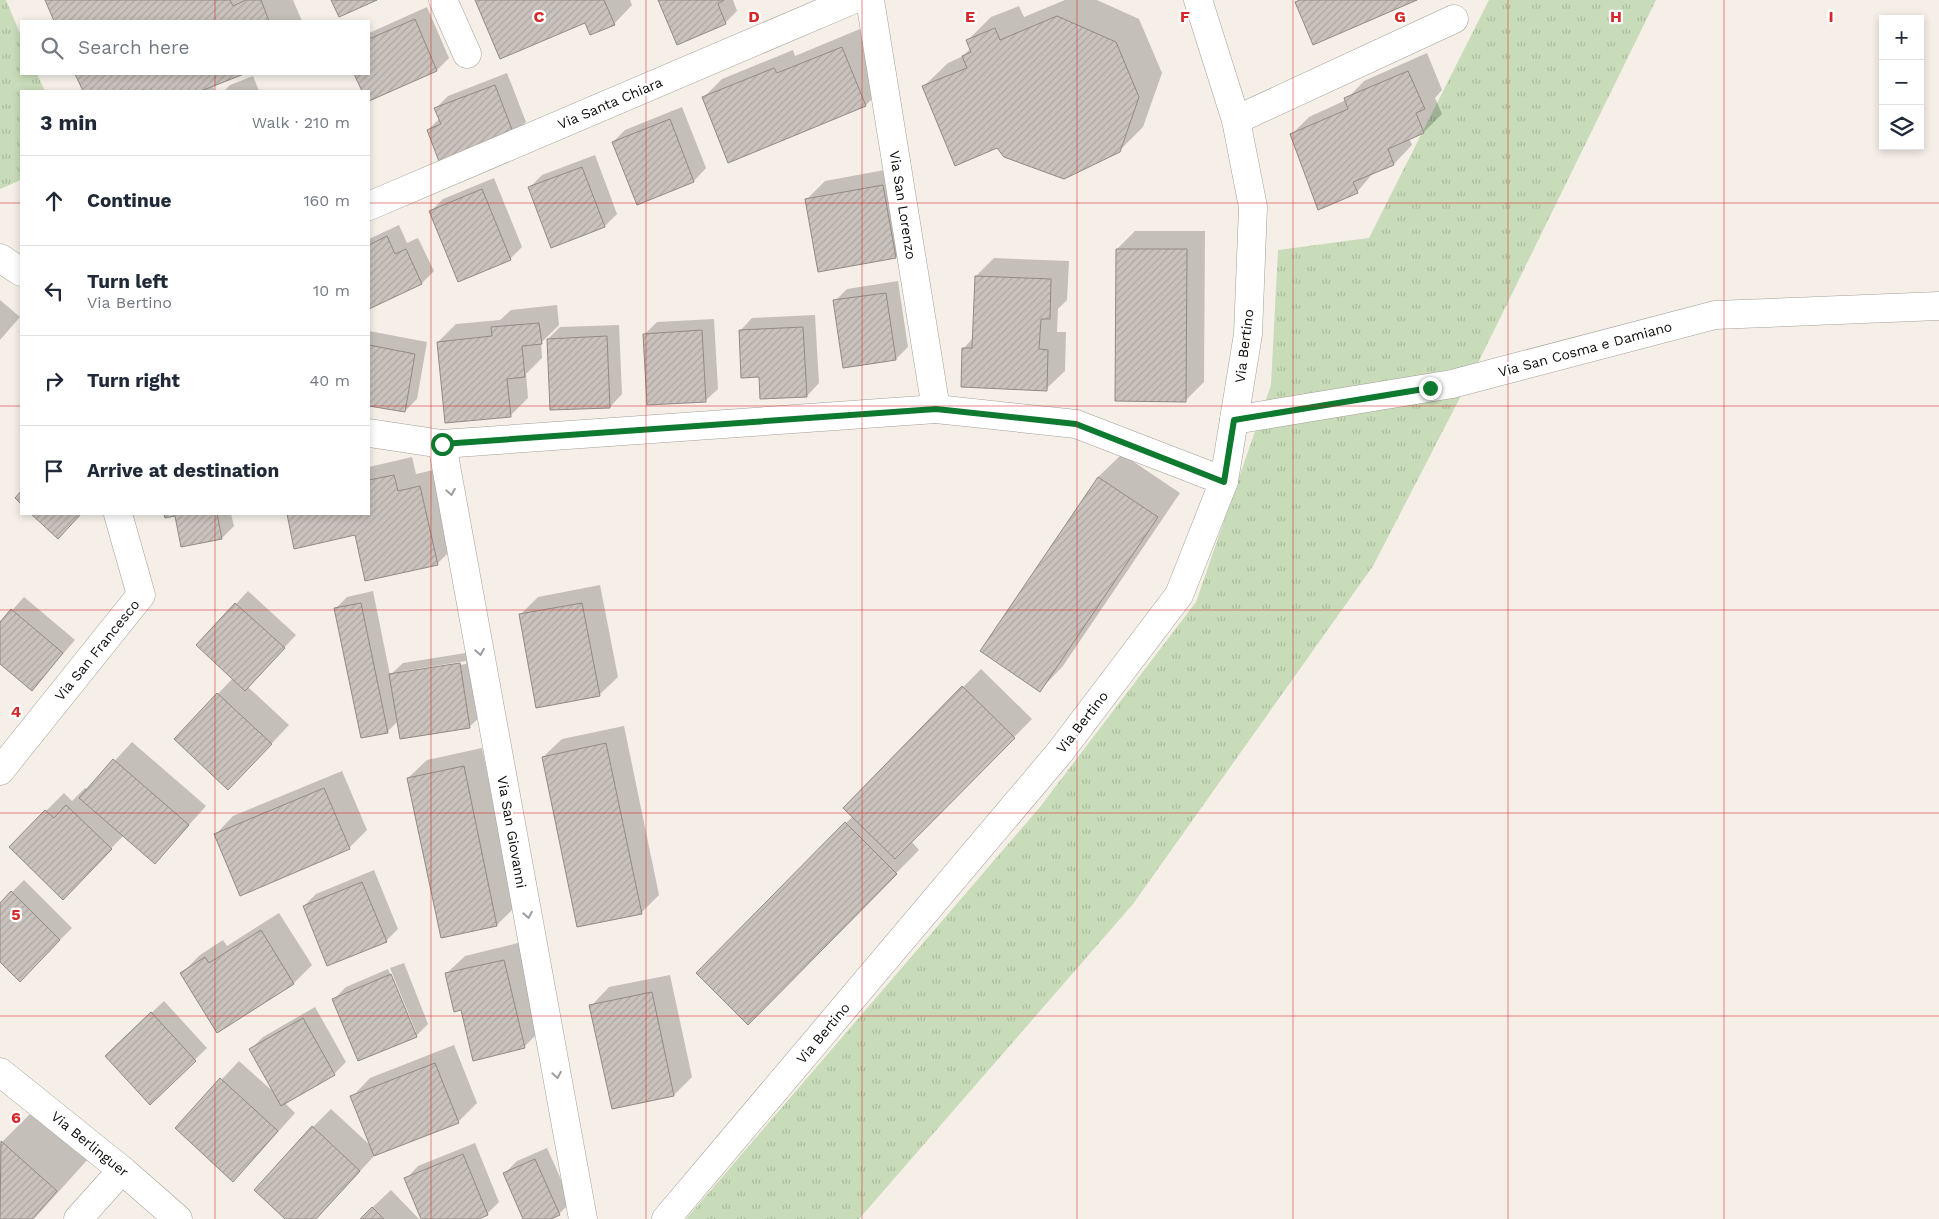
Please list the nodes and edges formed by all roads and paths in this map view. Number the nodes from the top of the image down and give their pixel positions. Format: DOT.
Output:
graph roads {
  1 [pos="443,0"];
  2 [pos="852,0"];
  3 [pos="870,0"];
  4 [pos="1198,0"];
  5 [pos="1454,19"];
  6 [pos="467,54"];
  7 [pos="1236,120"];
  8 [pos="370,206"];
  9 [pos="0,258"];
  10 [pos="20,271"];
  11 [pos="1939,306"];
  12 [pos="936,409"];
  13 [pos="1234,420"];
  14 [pos="370,433"];
  15 [pos="442,444"];
  16 [pos="1224,482"];
  17 [pos="118,515"];
  18 [pos="0,772"];
  19 [pos="0,1072"];
  20 [pos="122,1170"];
  21 [pos="78,1219"];
  22 [pos="178,1219"];
  23 [pos="583,1219"];
  24 [pos="666,1219"];
  1 -- 6 [label="street"];
  2 -- 8 [label="street, Via Santa Chiara"];
  3 -- 12 [label="street, Via San Lorenzo"];
  4 -- 7 [label="street, Via Bertino"];
  5 -- 7 [label="street"];
  7 -- 13 [label="street, Via Bertino"];
  9 -- 10 [label="street"];
  11 -- 13 [label="street, Via San Cosma e Damiano"];
  12 -- 15 [label="street"];
  12 -- 16 [label="street"];
  13 -- 16 [label="street, Via Bertino"];
  14 -- 15 [label="street"];
  15 -- 23 [label="street, Via San Giovanni, one-way"];
  16 -- 24 [label="street, Via Bertino"];
  17 -- 18 [label="street, Via San Francesco"];
  19 -- 20 [label="street, Via Berlinguer"];
  20 -- 21 [label="street"];
  20 -- 22 [label="street, Via Berlinguer"];
}
